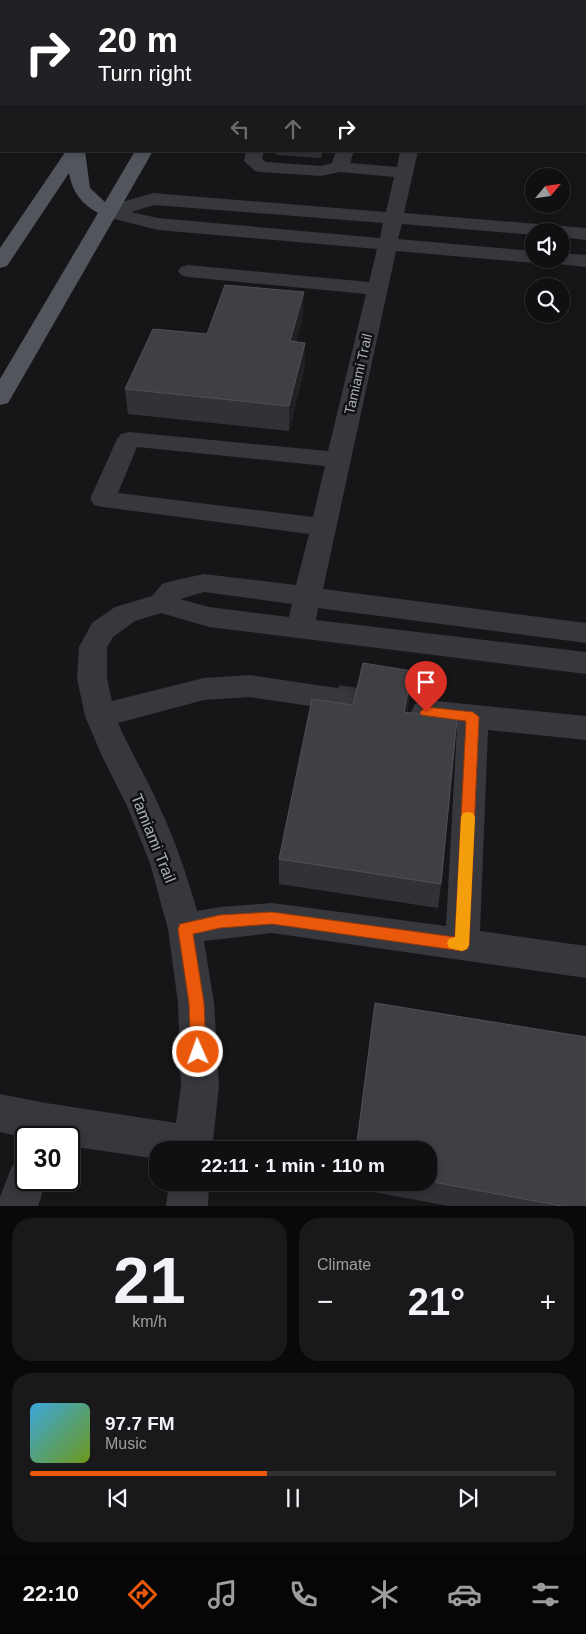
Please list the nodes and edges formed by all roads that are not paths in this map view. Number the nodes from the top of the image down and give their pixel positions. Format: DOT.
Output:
graph roads {
  1 [pos="75,152"];
  2 [pos="76,152"];
  3 [pos="143,152"];
  4 [pos="255,152"];
  5 [pos="409,152"];
  6 [pos="342,159"];
  7 [pos="404,173"];
  8 [pos="109,212"];
  9 [pos="394,218"];
  10 [pos="525,228"];
  11 [pos="570,232"];
  12 [pos="586,234"];
  13 [pos="388,243"];
  14 [pos="525,256"];
  15 [pos="570,260"];
  16 [pos="586,261"];
  17 [pos="0,262"];
  18 [pos="188,271"];
  19 [pos="377,289"];
  20 [pos="0,398"];
  21 [pos="338,460"];
  22 [pos="323,527"];
  23 [pos="307,597"];
  24 [pos="162,603"];
  25 [pos="300,628"];
  26 [pos="586,633"];
  27 [pos="586,663"];
  28 [pos="337,699"];
  29 [pos="426,712"];
  30 [pos="100,716"];
  31 [pos="473,717"];
  32 [pos="586,728"];
  33 [pos="185,929"];
  34 [pos="462,945"];
  35 [pos="586,962"];
  36 [pos="0,1113"];
  37 [pos="33,1126"];
  38 [pos="194,1141"];
  39 [pos="80,1143"];
  40 [pos="149,1168"];
  41 [pos="22,1191"];
  42 [pos="17,1206"];
  1 -- 17 [label="main road"];
  2 -- 8 [label="main road"];
  3 -- 8 [label="main road"];
  4 -- 6 [label="street"];
  5 -- 7 [label="street, Tamiami Trail"];
  6 -- 7 [label="street"];
  7 -- 9 [label="street, Tamiami Trail"];
  8 -- 9 [label="street"];
  8 -- 13 [label="street"];
  8 -- 20 [label="main road"];
  9 -- 10 [label="street"];
  9 -- 13 [label="street, Tamiami Trail"];
  11 -- 12 [label="street"];
  13 -- 14 [label="street"];
  13 -- 19 [label="street, Tamiami Trail"];
  15 -- 16 [label="street"];
  18 -- 19 [label="street"];
  19 -- 21 [label="street, Tamiami Trail"];
  21 -- 22 [label="street, Tamiami Trail"];
  21 -- 22 [label="street"];
  22 -- 23 [label="street, Tamiami Trail"];
  23 -- 24 [label="street, Tamiami Trail"];
  23 -- 25 [label="street, Tamiami Trail"];
  23 -- 26 [label="street"];
  24 -- 25 [label="street"];
  24 -- 30 [label="street, Tamiami Trail"];
  25 -- 27 [label="street"];
  28 -- 30 [label="street"];
  29 -- 31 [label="street"];
  30 -- 33 [label="street, Tamiami Trail"];
  31 -- 32 [label="street"];
  31 -- 34 [label="street"];
  33 -- 34 [label="street"];
  33 -- 38 [label="street, Tamiami Trail"];
  34 -- 35 [label="street"];
  36 -- 37 [label="street"];
  39 -- 40 [label="street"];
  41 -- 42 [label="street"];
}
